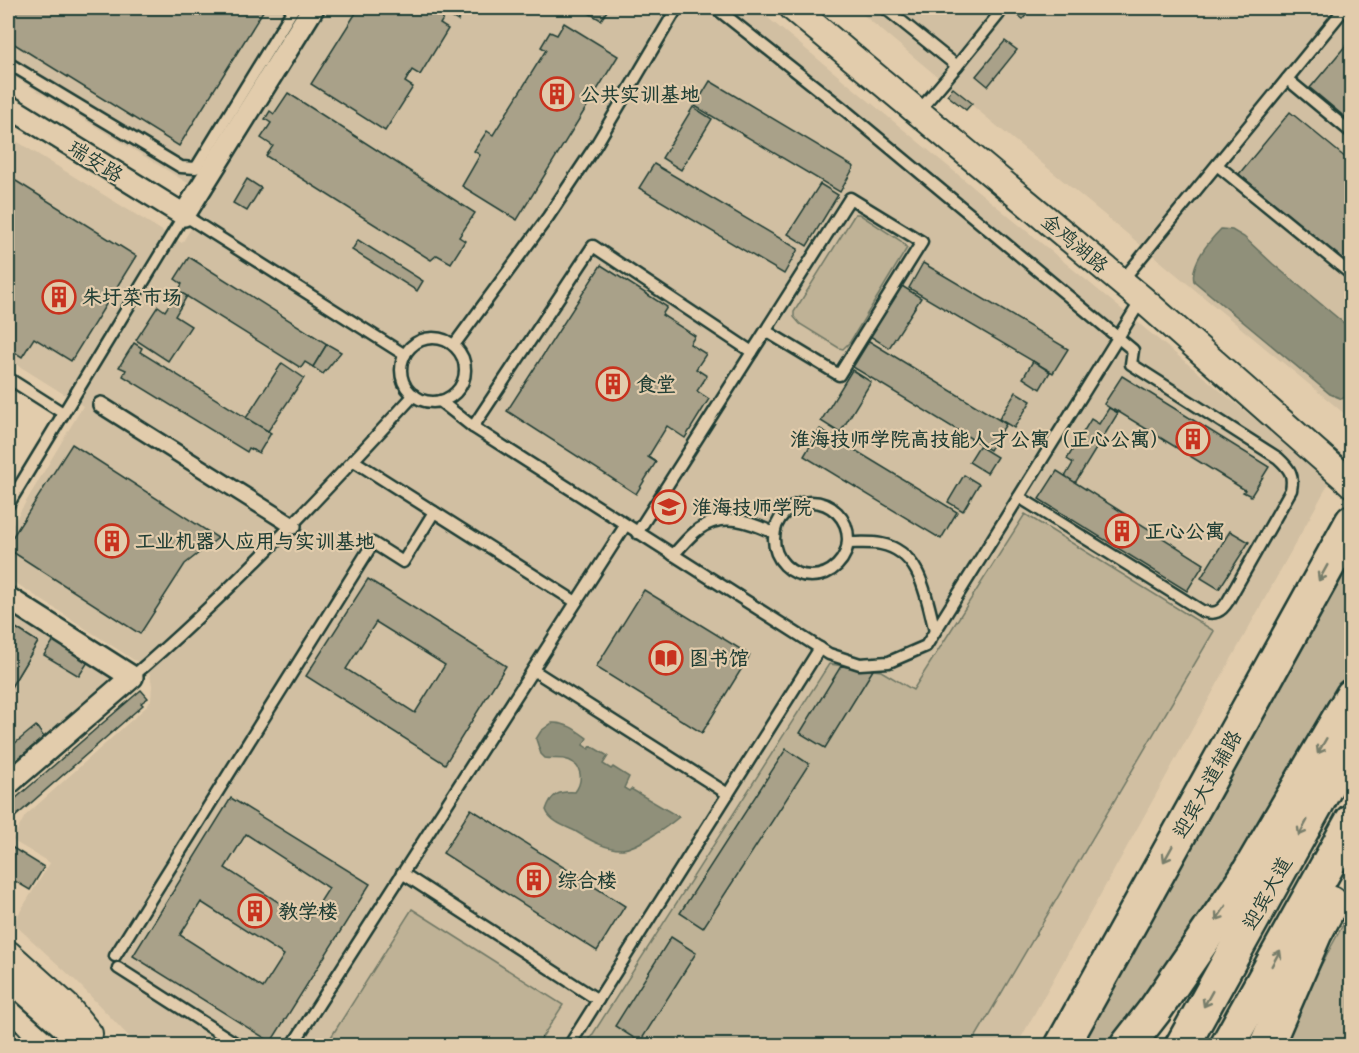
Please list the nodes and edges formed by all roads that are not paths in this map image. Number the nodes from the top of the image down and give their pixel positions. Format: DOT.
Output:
graph roads {
  1 [pos="294,8"];
  2 [pos="313,8"];
  3 [pos="676,8"];
  4 [pos="716,8"];
  5 [pos="793,8"];
  6 [pos="885,8"];
  7 [pos="991,8"];
  8 [pos="1348,8"];
  9 [pos="8,63"];
  10 [pos="957,66"];
  11 [pos="1287,80"];
  12 [pos="8,106"];
  13 [pos="918,112"];
  14 [pos="1352,133"];
  15 [pos="1217,165"];
  16 [pos="184,215"];
  17 [pos="1352,275"];
  18 [pos="1121,282"];
  19 [pos="1142,300"];
  20 [pos="766,331"];
  21 [pos="1118,338"];
  22 [pos="454,345"];
  23 [pos="752,352"];
  24 [pos="405,355"];
  25 [pos="8,378"];
  26 [pos="414,395"];
  27 [pos="440,401"];
  28 [pos="100,405"];
  29 [pos="63,414"];
  30 [pos="472,427"];
  31 [pos="354,461"];
  32 [pos="1352,484"];
  33 [pos="1019,497"];
  34 [pos="8,505"];
  35 [pos="434,512"];
  36 [pos="1352,522"];
  37 [pos="293,526"];
  38 [pos="625,526"];
  39 [pos="637,533"];
  40 [pos="774,533"];
  41 [pos="848,543"];
  42 [pos="673,555"];
  43 [pos="8,598"];
  44 [pos="576,602"];
  45 [pos="935,631"];
  46 [pos="820,648"];
  47 [pos="533,670"];
  48 [pos="132,676"];
  49 [pos="1352,696"];
  50 [pos="1352,740"];
  51 [pos="8,784"];
  52 [pos="728,794"];
  53 [pos="1352,821"];
  54 [pos="1352,866"];
  55 [pos="402,873"];
  56 [pos="8,954"];
  57 [pos="115,956"];
  58 [pos="118,968"];
  59 [pos="8,974"];
  60 [pos="598,1000"];
  61 [pos="89,1046"];
  62 [pos="99,1046"];
  63 [pos="240,1046"];
  64 [pos="292,1046"];
  65 [pos="569,1046"];
  66 [pos="1062,1046"];
  67 [pos="1127,1046"];
  68 [pos="1182,1046"];
  69 [pos="1227,1046"];
  70 [pos="1266,1046"];
  1 -- 9 [label="lane"];
  2 -- 16 [label="street"];
  3 -- 22 [label="lane"];
  4 -- 21 [label="lane"];
  5 -- 13 [label="street, 金鸡湖路"];
  6 -- 10 [label="lane"];
  7 -- 10 [label="lane"];
  8 -- 11 [label="lane"];
  10 -- 13 [label="lane"];
  11 -- 14 [label="lane"];
  11 -- 15 [label="lane"];
  12 -- 16 [label="street, 瑞安路"];
  13 -- 18 [label="street, 金鸡湖路"];
  15 -- 17 [label="lane"];
  15 -- 18 [label="lane"];
  16 -- 24 [label="lane"];
  16 -- 29 [label="lane"];
  18 -- 19 [label="street, 金鸡湖路"];
  19 -- 21 [label="lane"];
  19 -- 32 [label="street, 金鸡湖路"];
  20 -- 20 [label="lane"];
  20 -- 23 [label="lane"];
  21 -- 33 [label="lane"];
  21 -- 33 [label="lane"];
  22 -- 24 [label="lane"];
  22 -- 27 [label="lane"];
  23 -- 30 [label="lane"];
  23 -- 39 [label="lane"];
  24 -- 26 [label="lane"];
  25 -- 29 [label="lane"];
  26 -- 27 [label="lane"];
  26 -- 31 [label="lane"];
  27 -- 30 [label="lane"];
  28 -- 37 [label="street"];
  29 -- 34 [label="lane"];
  30 -- 38 [label="lane"];
  31 -- 35 [label="lane"];
  31 -- 37 [label="lane"];
  33 -- 45 [label="lane"];
  35 -- 44 [label="lane"];
  35 -- 57 [label="lane"];
  36 -- 66 [label="main road, 迎宾大道辅路, one-way"];
  37 -- 48 [label="lane"];
  38 -- 39 [label="lane"];
  38 -- 44 [label="lane"];
  39 -- 42 [label="lane"];
  40 -- 41 [label="lane"];
  40 -- 41 [label="lane"];
  40 -- 42 [label="lane"];
  41 -- 45 [label="lane"];
  42 -- 46 [label="lane"];
  43 -- 48 [label="street"];
  44 -- 47 [label="lane"];
  45 -- 46 [label="lane"];
  46 -- 52 [label="lane"];
  47 -- 52 [label="lane"];
  47 -- 55 [label="lane"];
  48 -- 51 [label="street"];
  49 -- 67 [label="main road, one-way"];
  50 -- 68 [label="main road, 迎宾大道, one-way"];
  52 -- 60 [label="lane"];
  69 -- 53 [label="main road, 迎宾大道, one-way"];
  54 -- 70 [label="main road"];
  55 -- 60 [label="lane"];
  55 -- 64 [label="lane"];
  56 -- 62 [label="street"];
  58 -- 63 [label="lane"];
  59 -- 61 [label="main road"];
  60 -- 65 [label="lane"];
}
